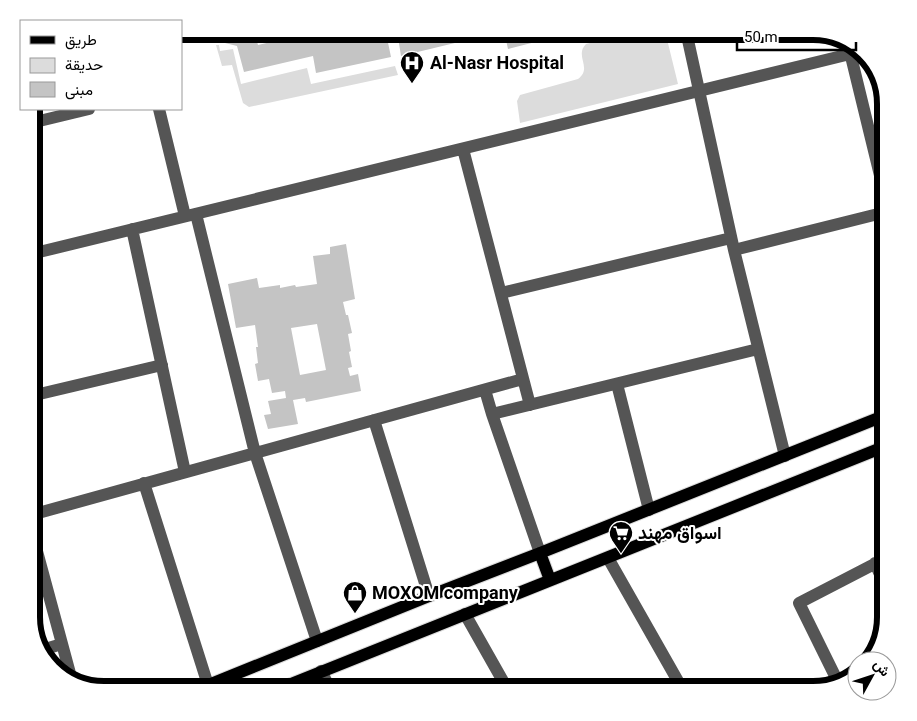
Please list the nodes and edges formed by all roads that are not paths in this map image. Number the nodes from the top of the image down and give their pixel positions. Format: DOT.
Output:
graph roads {
  1 [pos="688,40"];
  2 [pos="846,50"];
  3 [pos="850,52"];
  4 [pos="699,92"];
  5 [pos="85,110"];
  6 [pos="159,110"];
  7 [pos="40,121"];
  8 [pos="463,149"];
  9 [pos="877,163"];
  10 [pos="877,214"];
  11 [pos="190,215"];
  12 [pos="132,229"];
  13 [pos="732,244"];
  14 [pos="40,252"];
  15 [pos="501,293"];
  16 [pos="758,349"];
  17 [pos="162,365"];
  18 [pos="524,379"];
  19 [pos="617,384"];
  20 [pos="485,390"];
  21 [pos="40,394"];
  22 [pos="530,405"];
  23 [pos="492,414"];
  24 [pos="877,419"];
  25 [pos="374,420"];
  26 [pos="877,450"];
  27 [pos="255,452"];
  28 [pos="785,456"];
  29 [pos="185,472"];
  30 [pos="144,484"];
  31 [pos="649,510"];
  32 [pos="40,513"];
  33 [pos="540,553"];
  34 [pos="608,558"];
  35 [pos="40,562"];
  36 [pos="877,563"];
  37 [pos="550,580"];
  38 [pos="429,596"];
  39 [pos="465,614"];
  40 [pos="317,641"];
  41 [pos="62,644"];
  42 [pos="48,648"];
  43 [pos="69,670"];
  44 [pos="321,671"];
  45 [pos="836,677"];
  46 [pos="200,681"];
  47 [pos="217,681"];
  48 [pos="297,681"];
  49 [pos="326,681"];
  50 [pos="503,681"];
  51 [pos="678,681"];
  1 -- 4 [label="street"];
  2 -- 4 [label="street"];
  3 -- 9 [label="street"];
  4 -- 8 [label="street"];
  4 -- 13 [label="street"];
  5 -- 7 [label="street"];
  6 -- 11 [label="street"];
  8 -- 11 [label="street"];
  8 -- 15 [label="street"];
  10 -- 13 [label="street"];
  11 -- 12 [label="street"];
  11 -- 27 [label="street"];
  12 -- 14 [label="street"];
  12 -- 17 [label="street"];
  13 -- 15 [label="street"];
  13 -- 16 [label="street"];
  15 -- 18 [label="street"];
  16 -- 19 [label="street"];
  16 -- 28 [label="street"];
  17 -- 21 [label="street"];
  17 -- 29 [label="street"];
  18 -- 20 [label="street"];
  18 -- 22 [label="street"];
  19 -- 22 [label="street"];
  19 -- 31 [label="street"];
  20 -- 23 [label="street"];
  20 -- 25 [label="street"];
  22 -- 23 [label="street"];
  23 -- 33 [label="street"];
  24 -- 28 [label="main road"];
  25 -- 27 [label="street"];
  25 -- 38 [label="street"];
  26 -- 34 [label="main road"];
  27 -- 29 [label="street"];
  27 -- 40 [label="street"];
  28 -- 31 [label="main road"];
  29 -- 30 [label="street"];
  30 -- 32 [label="street"];
  30 -- 46 [label="street"];
  31 -- 33 [label="main road"];
  33 -- 37 [label="main road"];
  33 -- 38 [label="main road"];
  34 -- 37 [label="main road"];
  34 -- 51 [label="street"];
  35 -- 41 [label="street"];
  36 -- 45 [label="street"];
  37 -- 39 [label="main road"];
  38 -- 40 [label="main road"];
  39 -- 44 [label="main road"];
  39 -- 50 [label="street"];
  40 -- 47 [label="main road"];
  41 -- 42 [label="street"];
  41 -- 43 [label="street"];
  44 -- 48 [label="main road"];
  44 -- 49 [label="street"];
}
